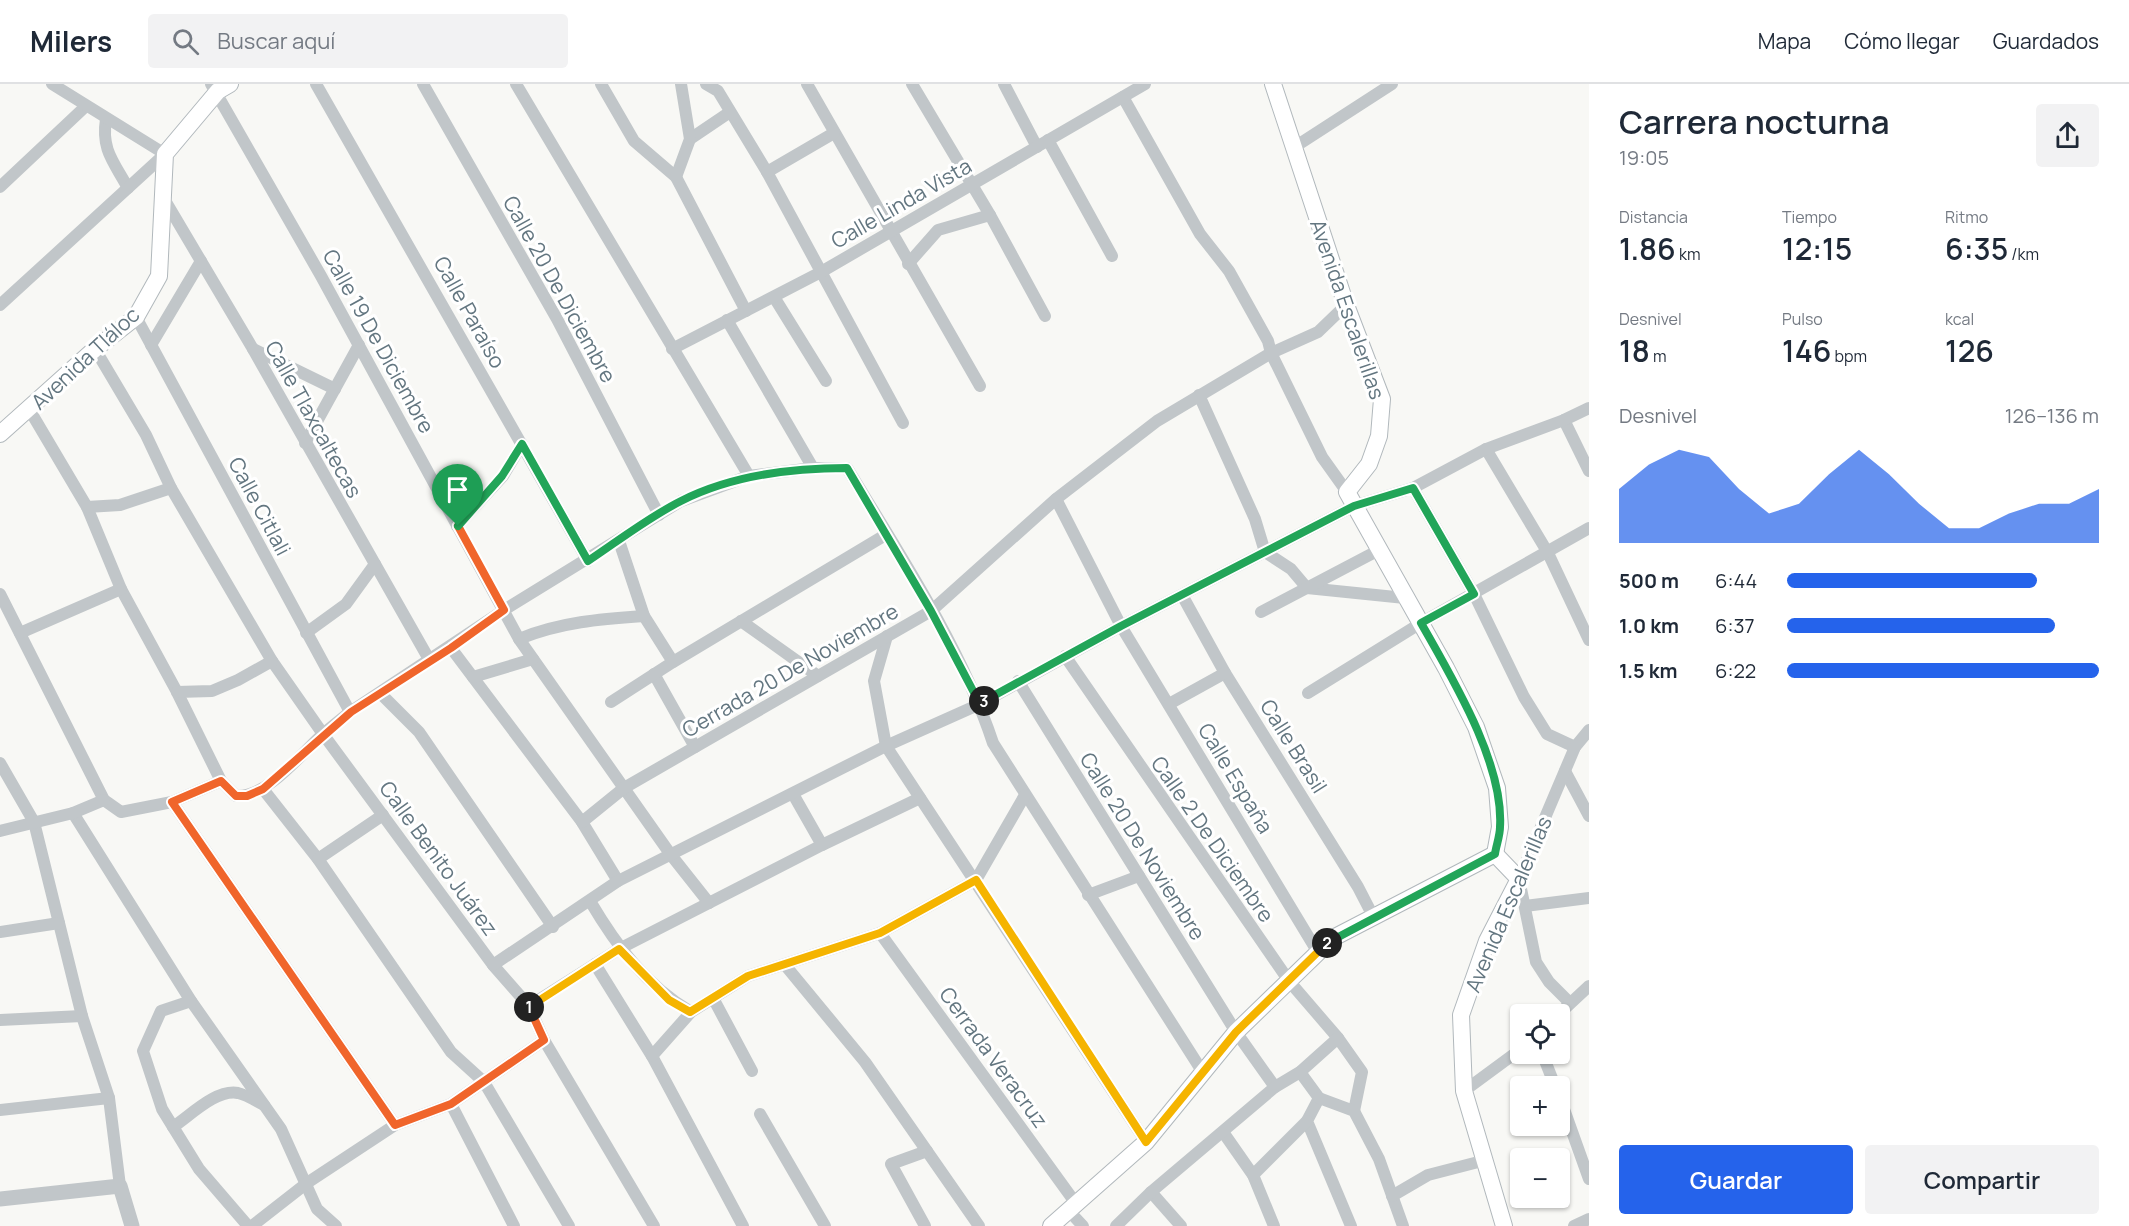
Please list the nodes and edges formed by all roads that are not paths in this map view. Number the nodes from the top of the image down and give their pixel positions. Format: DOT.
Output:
graph roads {
  1 [pos="52,84"];
  2 [pos="316,84"];
  3 [pos="423,84"];
  4 [pos="516,84"];
  5 [pos="601,84"];
  6 [pos="681,84"];
  7 [pos="706,84"];
  8 [pos="807,84"];
  9 [pos="912,84"];
  10 [pos="1004,84"];
  11 [pos="1273,84"];
  12 [pos="1392,84"];
  13 [pos="219,86"];
  14 [pos="1139,86"];
  15 [pos="1123,97"];
  16 [pos="86,106"];
  17 [pos="730,112"];
  18 [pos="106,119"];
  19 [pos="834,133"];
  20 [pos="690,139"];
  21 [pos="1048,140"];
  22 [pos="1037,147"];
  23 [pos="1293,148"];
  24 [pos="165,154"];
  25 [pos="767,172"];
  26 [pos="676,177"];
  27 [pos="972,186"];
  28 [pos="0,187"];
  29 [pos="128,188"];
  30 [pos="162,196"];
  31 [pos="990,215"];
  32 [pos="890,232"];
  33 [pos="1112,256"];
  34 [pos="201,261"];
  35 [pos="908,264"];
  36 [pos="821,272"];
  37 [pos="774,297"];
  38 [pos="0,305"];
  39 [pos="1346,305"];
  40 [pos="746,311"];
  41 [pos="1044,316"];
  42 [pos="136,317"];
  43 [pos="727,320"];
  44 [pos="151,345"];
  45 [pos="359,345"];
  46 [pos="95,349"];
  47 [pos="253,349"];
  48 [pos="672,349"];
  49 [pos="1271,353"];
  50 [pos="826,381"];
  51 [pos="980,386"];
  52 [pos="335,389"];
  53 [pos="1200,395"];
  54 [pos="1589,408"];
  55 [pos="29,409"];
  56 [pos="1564,420"];
  57 [pos="903,423"];
  58 [pos="0,434"];
  59 [pos="304,443"];
  60 [pos="522,444"];
  61 [pos="1486,449"];
  62 [pos="813,468"];
  63 [pos="1589,471"];
  64 [pos="749,476"];
  65 [pos="171,488"];
  66 [pos="1413,488"];
  67 [pos="1351,499"];
  68 [pos="1056,500"];
  69 [pos="87,507"];
  70 [pos="659,515"];
  71 [pos="458,526"];
  72 [pos="1589,528"];
  73 [pos="887,534"];
  74 [pos="619,541"];
  75 [pos="1379,550"];
  76 [pos="1265,552"];
  77 [pos="1548,553"];
  78 [pos="588,561"];
  79 [pos="375,564"];
  80 [pos="1307,588"];
  81 [pos="121,589"];
  82 [pos="0,594"];
  83 [pos="1474,594"];
  84 [pos="1182,595"];
  85 [pos="1405,597"];
  86 [pos="504,610"];
  87 [pos="931,611"];
  88 [pos="1261,612"];
  89 [pos="644,616"];
  90 [pos="741,621"];
  91 [pos="1421,623"];
  92 [pos="1121,626"];
  93 [pos="20,633"];
  94 [pos="306,633"];
  95 [pos="888,636"];
  96 [pos="519,639"];
  97 [pos="1589,640"];
  98 [pos="451,648"];
  99 [pos="1065,657"];
  100 [pos="533,660"];
  101 [pos="272,661"];
  102 [pos="430,661"];
  103 [pos="673,662"];
  104 [pos="1225,672"];
  105 [pos="654,674"];
  106 [pos="818,676"];
  107 [pos="473,677"];
  108 [pos="1018,681"];
  109 [pos="177,692"];
  110 [pos="380,693"];
  111 [pos="1308,693"];
  112 [pos="611,702"];
  113 [pos="980,704"];
  114 [pos="1169,704"];
  115 [pos="351,712"];
  116 [pos="1589,730"];
  117 [pos="323,734"];
  118 [pos="886,746"];
  119 [pos="695,747"];
  120 [pos="1575,747"];
  121 [pos="0,763"];
  122 [pos="1565,771"];
  123 [pos="221,781"];
  124 [pos="624,788"];
  125 [pos="263,789"];
  126 [pos="792,794"];
  127 [pos="1025,795"];
  128 [pos="920,798"];
  129 [pos="104,800"];
  130 [pos="172,802"];
  131 [pos="73,813"];
  132 [pos="383,815"];
  133 [pos="1589,816"];
  134 [pos="34,822"];
  135 [pos="582,822"];
  136 [pos="0,831"];
  137 [pos="822,845"];
  138 [pos="1495,854"];
  139 [pos="671,855"];
  140 [pos="318,860"];
  141 [pos="1138,876"];
  142 [pos="1519,879"];
  143 [pos="976,880"];
  144 [pos="618,881"];
  145 [pos="1088,895"];
  146 [pos="1589,898"];
  147 [pos="590,901"];
  148 [pos="709,903"];
  149 [pos="1525,906"];
  150 [pos="1374,918"];
  151 [pos="59,923"];
  152 [pos="553,927"];
  153 [pos="0,932"];
  154 [pos="880,933"];
  155 [pos="619,949"];
  156 [pos="1317,951"];
  157 [pos="595,964"];
  158 [pos="493,965"];
  159 [pos="785,965"];
  160 [pos="1288,981"];
  161 [pos="1589,986"];
  162 [pos="713,998"];
  163 [pos="191,1001"];
  164 [pos="1569,1002"];
  165 [pos="529,1006"];
  166 [pos="690,1012"];
  167 [pos="81,1016"];
  168 [pos="0,1020"];
  169 [pos="1236,1032"];
  170 [pos="1338,1038"];
  171 [pos="544,1040"];
  172 [pos="652,1056"];
  173 [pos="1510,1057"];
  174 [pos="752,1071"];
  175 [pos="1202,1071"];
  176 [pos="1300,1072"];
  177 [pos="484,1082"];
  178 [pos="1275,1087"];
  179 [pos="1464,1091"];
  180 [pos="109,1098"];
  181 [pos="1319,1098"];
  182 [pos="451,1104"];
  183 [pos="265,1106"];
  184 [pos="0,1110"];
  185 [pos="1354,1111"];
  186 [pos="760,1114"];
  187 [pos="1307,1121"];
  188 [pos="395,1125"];
  189 [pos="1570,1126"];
  190 [pos="173,1127"];
  191 [pos="1223,1132"];
  192 [pos="1146,1142"];
  193 [pos="927,1151"];
  194 [pos="1486,1160"];
  195 [pos="1253,1175"];
  196 [pos="1589,1179"];
  197 [pos="307,1183"];
  198 [pos="120,1186"];
  199 [pos="1151,1192"];
  200 [pos="1392,1196"];
  201 [pos="0,1199"];
  202 [pos="1073,1208"];
  203 [pos="1589,1219"];
  204 [pos="132,1226"];
  205 [pos="250,1226"];
  206 [pos="336,1226"];
  207 [pos="514,1226"];
  208 [pos="569,1226"];
  209 [pos="654,1226"];
  210 [pos="743,1226"];
  211 [pos="825,1226"];
  212 [pos="926,1226"];
  213 [pos="979,1226"];
  214 [pos="1051,1226"];
  215 [pos="1083,1226"];
  216 [pos="1116,1226"];
  217 [pos="1181,1226"];
  218 [pos="1274,1226"];
  219 [pos="1351,1226"];
  220 [pos="1403,1226"];
  221 [pos="1504,1226"];
  222 [pos="1574,1226"];
  1 -- 16 [label="street"];
  2 -- 60 [label="street, Calle Paraíso"];
  3 -- 70 [label="street, Calle 20 De Diciembre"];
  4 -- 48 [label="street"];
  5 -- 26 [label="street"];
  6 -- 20 [label="street"];
  7 -- 17 [label="street"];
  8 -- 19 [label="street"];
  9 -- 27 [label="street"];
  10 -- 22 [label="street"];
  11 -- 23 [label="main road, Avenida Escalerillas"];
  12 -- 23 [label="street"];
  13 -- 24 [label="main road"];
  13 -- 45 [label="street, Calle 19 De Diciembre"];
  14 -- 15 [label="street, Calle Linda Vista"];
  15 -- 21 [label="street, Calle Linda Vista"];
  15 -- 49 [label="street"];
  16 -- 18 [label="street"];
  16 -- 28 [label="street"];
  17 -- 20 [label="street"];
  17 -- 25 [label="street"];
  18 -- 24 [label="street"];
  18 -- 29 [label="street"];
  19 -- 25 [label="street"];
  19 -- 32 [label="street"];
  20 -- 26 [label="street"];
  21 -- 22 [label="street, Calle Linda Vista"];
  21 -- 33 [label="street"];
  22 -- 27 [label="street, Calle Linda Vista"];
  23 -- 39 [label="main road, Avenida Escalerillas"];
  24 -- 29 [label="street"];
  24 -- 30 [label="main road, Avenida Tláloc"];
  25 -- 36 [label="street"];
  26 -- 40 [label="street"];
  27 -- 31 [label="street"];
  27 -- 32 [label="street, Calle Linda Vista"];
  29 -- 38 [label="street"];
  30 -- 34 [label="street, Calle Tlaxcaltecas"];
  30 -- 42 [label="main road, Avenida Tláloc"];
  31 -- 35 [label="street"];
  31 -- 41 [label="street"];
  32 -- 35 [label="street"];
  32 -- 36 [label="street, Calle Linda Vista"];
  34 -- 44 [label="street"];
  34 -- 47 [label="street, Calle Tlaxcaltecas"];
  35 -- 51 [label="street"];
  36 -- 37 [label="street, Calle Linda Vista"];
  36 -- 57 [label="street"];
  37 -- 40 [label="street, Calle Linda Vista"];
  37 -- 50 [label="street"];
  39 -- 49 [label="street, Cerrada 20 De Noviembre"];
  39 -- 67 [label="main road, Avenida Escalerillas"];
  40 -- 43 [label="street, Calle Linda Vista"];
  42 -- 44 [label="street, Calle Citlali"];
  42 -- 46 [label="main road, Avenida Tláloc"];
  43 -- 48 [label="street, Calle Linda Vista"];
  43 -- 62 [label="street"];
  44 -- 94 [label="street, Calle Citlali"];
  45 -- 52 [label="street"];
  45 -- 71 [label="street, Calle 19 De Diciembre"];
  46 -- 55 [label="main road, Avenida Tláloc"];
  46 -- 65 [label="street, Calle Benito Juárez"];
  47 -- 52 [label="street"];
  47 -- 59 [label="street, Calle Tlaxcaltecas"];
  48 -- 64 [label="street"];
  49 -- 53 [label="street, Cerrada 20 De Noviembre"];
  49 -- 67 [label="street"];
  52 -- 59 [label="street"];
  53 -- 68 [label="street, Cerrada 20 De Noviembre"];
  53 -- 76 [label="street"];
  54 -- 56 [label="street"];
  55 -- 58 [label="main road, Avenida Tláloc"];
  55 -- 69 [label="street"];
  56 -- 61 [label="street"];
  56 -- 63 [label="street"];
  59 -- 79 [label="street, Calle Tlaxcaltecas"];
  60 -- 71 [label="street"];
  60 -- 78 [label="street, Calle Paraíso"];
  61 -- 66 [label="street"];
  61 -- 77 [label="street"];
  62 -- 64 [label="street"];
  62 -- 73 [label="street"];
  64 -- 70 [label="street"];
  65 -- 69 [label="street"];
  65 -- 101 [label="street, Calle Benito Juárez"];
  66 -- 67 [label="street"];
  66 -- 83 [label="street"];
  67 -- 75 [label="main road, Avenida Escalerillas"];
  67 -- 76 [label="street"];
  68 -- 87 [label="street, Cerrada 20 De Noviembre"];
  68 -- 92 [label="street, Calle España"];
  69 -- 81 [label="street"];
  70 -- 74 [label="street"];
  71 -- 86 [label="street, Calle 19 De Diciembre"];
  72 -- 77 [label="street"];
  73 -- 87 [label="street"];
  73 -- 90 [label="street"];
  74 -- 78 [label="street"];
  74 -- 89 [label="street"];
  75 -- 80 [label="street"];
  75 -- 85 [label="main road, Avenida Escalerillas"];
  76 -- 80 [label="street"];
  76 -- 84 [label="street"];
  77 -- 83 [label="street"];
  77 -- 97 [label="street"];
  78 -- 86 [label="street"];
  79 -- 94 [label="street"];
  79 -- 102 [label="street, Calle Tlaxcaltecas"];
  80 -- 85 [label="street"];
  80 -- 88 [label="street"];
  81 -- 93 [label="street"];
  81 -- 109 [label="street"];
  82 -- 93 [label="street"];
  83 -- 91 [label="street"];
  83 -- 120 [label="street"];
  84 -- 92 [label="street"];
  84 -- 104 [label="street, Calle Brasil"];
  85 -- 91 [label="main road, Avenida Escalerillas"];
  86 -- 96 [label="street, Calle 19 De Diciembre"];
  86 -- 98 [label="street"];
  87 -- 95 [label="street, Cerrada 20 De Noviembre"];
  87 -- 113 [label="street"];
  89 -- 96 [label="street"];
  89 -- 103 [label="street"];
  90 -- 103 [label="street"];
  90 -- 106 [label="street"];
  91 -- 111 [label="street"];
  91 -- 138 [label="main road, Avenida Escalerillas"];
  92 -- 99 [label="street"];
  92 -- 114 [label="street, Calle España"];
  93 -- 129 [label="street"];
  94 -- 115 [label="street, Calle Citlali"];
  95 -- 106 [label="street, Cerrada 20 De Noviembre"];
  95 -- 118 [label="street"];
  96 -- 100 [label="street, Calle 19 De Diciembre"];
  98 -- 102 [label="street"];
  98 -- 107 [label="street"];
  99 -- 108 [label="street"];
  99 -- 160 [label="street, Calle 2 De Diciembre"];
  100 -- 107 [label="street"];
  100 -- 124 [label="street, Calle 19 De Diciembre"];
  101 -- 109 [label="street"];
  101 -- 117 [label="street, Calle Benito Juárez"];
  102 -- 110 [label="street"];
  103 -- 105 [label="street"];
  104 -- 114 [label="street"];
  104 -- 150 [label="street, Calle Brasil"];
  105 -- 112 [label="street"];
  105 -- 119 [label="street"];
  106 -- 119 [label="street, Cerrada 20 De Noviembre"];
  107 -- 135 [label="street"];
  108 -- 113 [label="street"];
  108 -- 141 [label="street, Calle 20 De Noviembre"];
  109 -- 123 [label="street"];
  110 -- 115 [label="street"];
  110 -- 152 [label="street"];
  113 -- 118 [label="street"];
  113 -- 127 [label="street"];
  114 -- 156 [label="street, Calle España"];
  115 -- 117 [label="street"];
  116 -- 120 [label="street, Avenida Escalerillas"];
  117 -- 125 [label="street"];
  117 -- 132 [label="street, Calle Benito Juárez"];
  118 -- 126 [label="street"];
  118 -- 128 [label="street"];
  119 -- 124 [label="street, Cerrada 20 De Noviembre"];
  120 -- 122 [label="street, Avenida Escalerillas"];
  121 -- 134 [label="street"];
  122 -- 133 [label="street"];
  122 -- 142 [label="street, Avenida Escalerillas"];
  123 -- 125 [label="street"];
  123 -- 130 [label="street"];
  124 -- 135 [label="street, Cerrada 20 De Noviembre"];
  124 -- 139 [label="street, Calle 19 De Diciembre"];
  125 -- 140 [label="street"];
  126 -- 137 [label="street"];
  126 -- 139 [label="street"];
  127 -- 143 [label="street"];
  127 -- 145 [label="street"];
  128 -- 137 [label="street"];
  128 -- 143 [label="street"];
  129 -- 130 [label="street"];
  129 -- 131 [label="street"];
  130 -- 188 [label="street"];
  131 -- 134 [label="street"];
  131 -- 163 [label="street"];
  132 -- 140 [label="street"];
  132 -- 158 [label="street, Calle Benito Juárez"];
  134 -- 136 [label="street"];
  134 -- 151 [label="street"];
  135 -- 144 [label="street"];
  137 -- 148 [label="street"];
  138 -- 142 [label="main road"];
  138 -- 150 [label="main road"];
  139 -- 144 [label="street"];
  139 -- 148 [label="street, Calle 19 De Diciembre"];
  140 -- 177 [label="street"];
  141 -- 145 [label="street"];
  141 -- 169 [label="street, Calle 20 De Noviembre"];
  142 -- 149 [label="street"];
  142 -- 179 [label="main road, Avenida Escalerillas"];
  143 -- 154 [label="street"];
  143 -- 192 [label="street"];
  144 -- 147 [label="street"];
  145 -- 175 [label="street"];
  146 -- 149 [label="street"];
  147 -- 152 [label="street"];
  147 -- 155 [label="street"];
  148 -- 155 [label="street"];
  149 -- 164 [label="street"];
  150 -- 156 [label="main road"];
  151 -- 153 [label="street"];
  151 -- 167 [label="street"];
  152 -- 158 [label="street"];
  154 -- 159 [label="street"];
  154 -- 202 [label="street, Cerrada Veracruz"];
  155 -- 157 [label="street"];
  155 -- 166 [label="street"];
  156 -- 160 [label="main road"];
  157 -- 165 [label="street"];
  157 -- 172 [label="street"];
  158 -- 165 [label="street, Calle Benito Juárez"];
  159 -- 162 [label="street"];
  159 -- 193 [label="street"];
  160 -- 169 [label="main road"];
  160 -- 170 [label="street, Calle 2 De Diciembre"];
  161 -- 164 [label="street"];
  162 -- 166 [label="street"];
  162 -- 174 [label="street"];
  163 -- 183 [label="street"];
  163 -- 190 [label="street"];
  165 -- 171 [label="street, Calle Benito Juárez"];
  166 -- 172 [label="street"];
  167 -- 168 [label="street"];
  167 -- 180 [label="street"];
  169 -- 175 [label="main road"];
  169 -- 178 [label="street, Calle 20 De Noviembre"];
  170 -- 176 [label="street"];
  170 -- 185 [label="street, Calle 2 De Diciembre"];
  171 -- 177 [label="street"];
  171 -- 209 [label="street, Calle Benito Juárez"];
  172 -- 210 [label="street"];
  173 -- 179 [label="street"];
  175 -- 192 [label="main road"];
  176 -- 178 [label="street"];
  176 -- 181 [label="street"];
  177 -- 182 [label="street"];
  177 -- 208 [label="street"];
  178 -- 191 [label="street"];
  179 -- 194 [label="main road, Avenida Escalerillas"];
  180 -- 184 [label="street"];
  180 -- 198 [label="street"];
  181 -- 185 [label="street"];
  181 -- 187 [label="street"];
  182 -- 188 [label="street"];
  182 -- 207 [label="street"];
  183 -- 190 [label="street"];
  183 -- 197 [label="street"];
  185 -- 200 [label="street"];
  186 -- 211 [label="street"];
  187 -- 195 [label="street"];
  187 -- 219 [label="street"];
  188 -- 197 [label="street"];
  189 -- 196 [label="street"];
  190 -- 205 [label="street"];
  191 -- 195 [label="street"];
  191 -- 199 [label="street"];
  192 -- 202 [label="main road"];
  193 -- 212 [label="street"];
  193 -- 213 [label="street"];
  194 -- 200 [label="street"];
  194 -- 221 [label="main road, Avenida Escalerillas"];
  195 -- 218 [label="street"];
  197 -- 205 [label="street"];
  197 -- 206 [label="street"];
  198 -- 201 [label="street"];
  198 -- 204 [label="street"];
  199 -- 216 [label="street"];
  199 -- 217 [label="street"];
  200 -- 220 [label="street"];
  202 -- 214 [label="main road"];
  202 -- 215 [label="street, Cerrada Veracruz"];
  203 -- 222 [label="street"];
}
